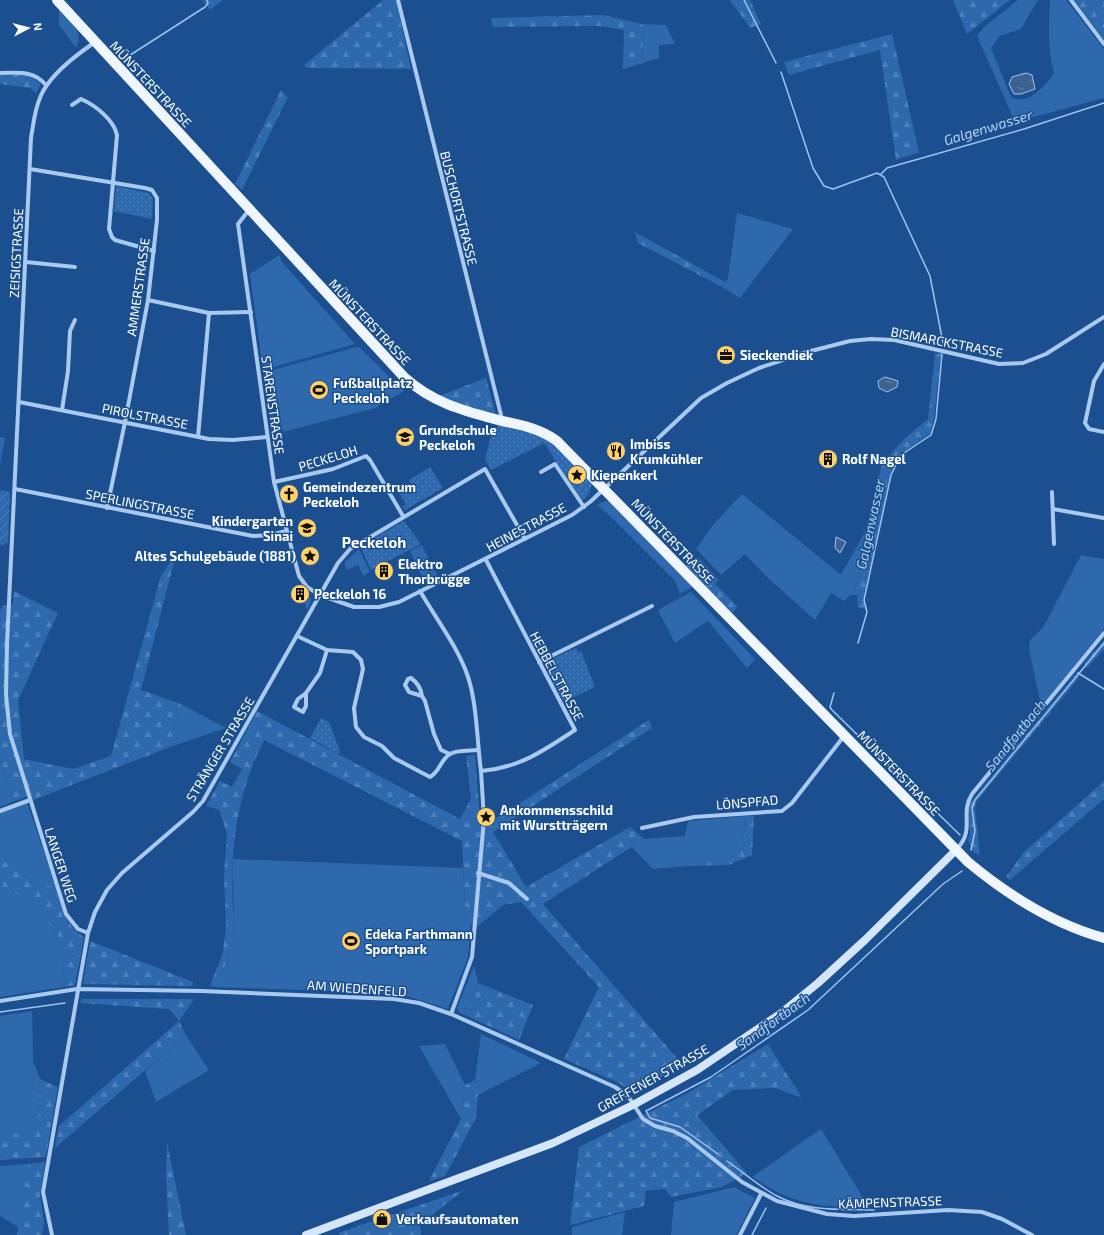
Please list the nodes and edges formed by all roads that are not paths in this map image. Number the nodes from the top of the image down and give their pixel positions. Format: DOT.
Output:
graph roads {
  1 [pos="57,0"];
  2 [pos="398,0"];
  3 [pos="1071,0"];
  4 [pos="94,42"];
  5 [pos="1104,44"];
  6 [pos="0,73"];
  7 [pos="46,85"];
  8 [pos="72,105"];
  9 [pos="30,169"];
  10 [pos="112,182"];
  11 [pos="249,210"];
  12 [pos="154,251"];
  13 [pos="26,262"];
  14 [pos="75,267"];
  15 [pos="148,300"];
  16 [pos="251,312"];
  17 [pos="209,313"];
  18 [pos="1104,317"];
  19 [pos="74,320"];
  20 [pos="1104,364"];
  21 [pos="19,402"];
  22 [pos="62,410"];
  23 [pos="499,420"];
  24 [pos="126,422"];
  25 [pos="1104,432"];
  26 [pos="198,437"];
  27 [pos="267,437"];
  28 [pos="541,472"];
  29 [pos="274,482"];
  30 [pos="604,488"];
  31 [pos="14,489"];
  32 [pos="1052,492"];
  33 [pos="584,507"];
  34 [pos="107,508"];
  35 [pos="1053,509"];
  36 [pos="403,516"];
  37 [pos="1104,518"];
  38 [pos="286,531"];
  39 [pos="525,539"];
  40 [pos="1054,544"];
  41 [pos="486,560"];
  42 [pos="420,591"];
  43 [pos="320,595"];
  44 [pos="652,606"];
  45 [pos="1104,633"];
  46 [pos="297,636"];
  47 [pos="327,650"];
  48 [pos="539,662"];
  49 [pos="306,693"];
  50 [pos="422,696"];
  51 [pos="844,736"];
  52 [pos="478,750"];
  53 [pos="450,754"];
  54 [pos="481,771"];
  55 [pos="30,800"];
  56 [pos="0,811"];
  57 [pos="642,828"];
  58 [pos="956,850"];
  59 [pos="478,873"];
  60 [pos="527,899"];
  61 [pos="88,933"];
  62 [pos="1104,938"];
  63 [pos="77,989"];
  64 [pos="0,1001"];
  65 [pos="451,1014"];
  66 [pos="633,1105"];
  67 [pos="761,1194"];
  68 [pos="52,1235"];
  69 [pos="306,1235"];
  70 [pos="740,1235"];
  71 [pos="1032,1235"];
  1 -- 4 [label="main road, MÜNSTERSTRASSE"];
  2 -- 23 [label="street, BUSCHORTSTRASSE"];
  3 -- 5 [label="street"];
  4 -- 7 [label="street, ZEISIGSTRASSE"];
  4 -- 11 [label="main road, MÜNSTERSTRASSE"];
  6 -- 7 [label="street"];
  7 -- 9 [label="street, ZEISIGSTRASSE"];
  8 -- 10 [label="street"];
  9 -- 10 [label="street, AMMERSTRASSE"];
  9 -- 13 [label="street, ZEISIGSTRASSE"];
  10 -- 12 [label="street"];
  10 -- 12 [label="street, AMMERSTRASSE"];
  11 -- 16 [label="street, STARENSTRASSE"];
  11 -- 23 [label="main road, MÜNSTERSTRASSE"];
  12 -- 15 [label="street, AMMERSTRASSE"];
  13 -- 14 [label="street"];
  13 -- 21 [label="street, ZEISIGSTRASSE"];
  15 -- 17 [label="street"];
  15 -- 24 [label="street, AMMERSTRASSE"];
  16 -- 17 [label="street"];
  16 -- 27 [label="street, STARENSTRASSE"];
  17 -- 26 [label="street"];
  18 -- 30 [label="street, BISMARCKSTRASSE"];
  19 -- 22 [label="street"];
  20 -- 25 [label="street"];
  21 -- 22 [label="street, PIROLSTRASSE"];
  21 -- 31 [label="street, ZEISIGSTRASSE"];
  22 -- 24 [label="street, PIROLSTRASSE"];
  23 -- 30 [label="main road, MÜNSTERSTRASSE"];
  24 -- 26 [label="street, PIROLSTRASSE"];
  24 -- 34 [label="street, AMMERSTRASSE"];
  26 -- 27 [label="street, PIROLSTRASSE"];
  27 -- 29 [label="street, STARENSTRASSE"];
  28 -- 33 [label="street, HEINESTRASSE"];
  29 -- 36 [label="street, PECKELOH"];
  29 -- 38 [label="street, STARENSTRASSE"];
  30 -- 33 [label="street, HEINESTRASSE"];
  30 -- 51 [label="main road, MÜNSTERSTRASSE"];
  31 -- 34 [label="street, SPERLINGSTRASSE"];
  31 -- 55 [label="street, LANGER WEG"];
  32 -- 35 [label="street"];
  33 -- 39 [label="street, HEINESTRASSE"];
  34 -- 38 [label="street, SPERLINGSTRASSE"];
  35 -- 37 [label="street"];
  35 -- 40 [label="street"];
  36 -- 39 [label="street"];
  36 -- 43 [label="street"];
  38 -- 43 [label="street, STARENSTRASSE"];
  39 -- 41 [label="street, HEINESTRASSE"];
  41 -- 42 [label="street, HEINESTRASSE"];
  41 -- 48 [label="street, HEBBELSTRASSE"];
  42 -- 43 [label="street, HEINESTRASSE"];
  42 -- 52 [label="street"];
  43 -- 46 [label="street, STRÄNGER STRASSE"];
  44 -- 48 [label="street"];
  45 -- 58 [label="street"];
  46 -- 47 [label="street"];
  46 -- 61 [label="street, STRÄNGER STRASSE"];
  47 -- 49 [label="street"];
  47 -- 53 [label="street"];
  48 -- 54 [label="street, HEBBELSTRASSE"];
  49 -- 49 [label="street"];
  50 -- 50 [label="street"];
  50 -- 53 [label="street"];
  51 -- 57 [label="street, LÖNSPFAD"];
  51 -- 58 [label="main road, MÜNSTERSTRASSE"];
  52 -- 53 [label="street"];
  52 -- 54 [label="street"];
  54 -- 59 [label="street"];
  55 -- 56 [label="street"];
  55 -- 61 [label="street, LANGER WEG"];
  58 -- 62 [label="main road, MÜNSTERSTRASSE"];
  58 -- 66 [label="main road, GREFFENER STRASSE"];
  59 -- 60 [label="street"];
  59 -- 65 [label="street"];
  61 -- 63 [label="street"];
  63 -- 64 [label="street"];
  63 -- 65 [label="street, AM WIEDENFELD"];
  63 -- 68 [label="street"];
  65 -- 66 [label="street, AM WIEDENFELD"];
  66 -- 67 [label="street, KÄMPENSTRASSE"];
  66 -- 69 [label="main road, GREFFENER STRASSE"];
  67 -- 70 [label="street"];
  67 -- 71 [label="street, KÄMPENSTRASSE"];
}
